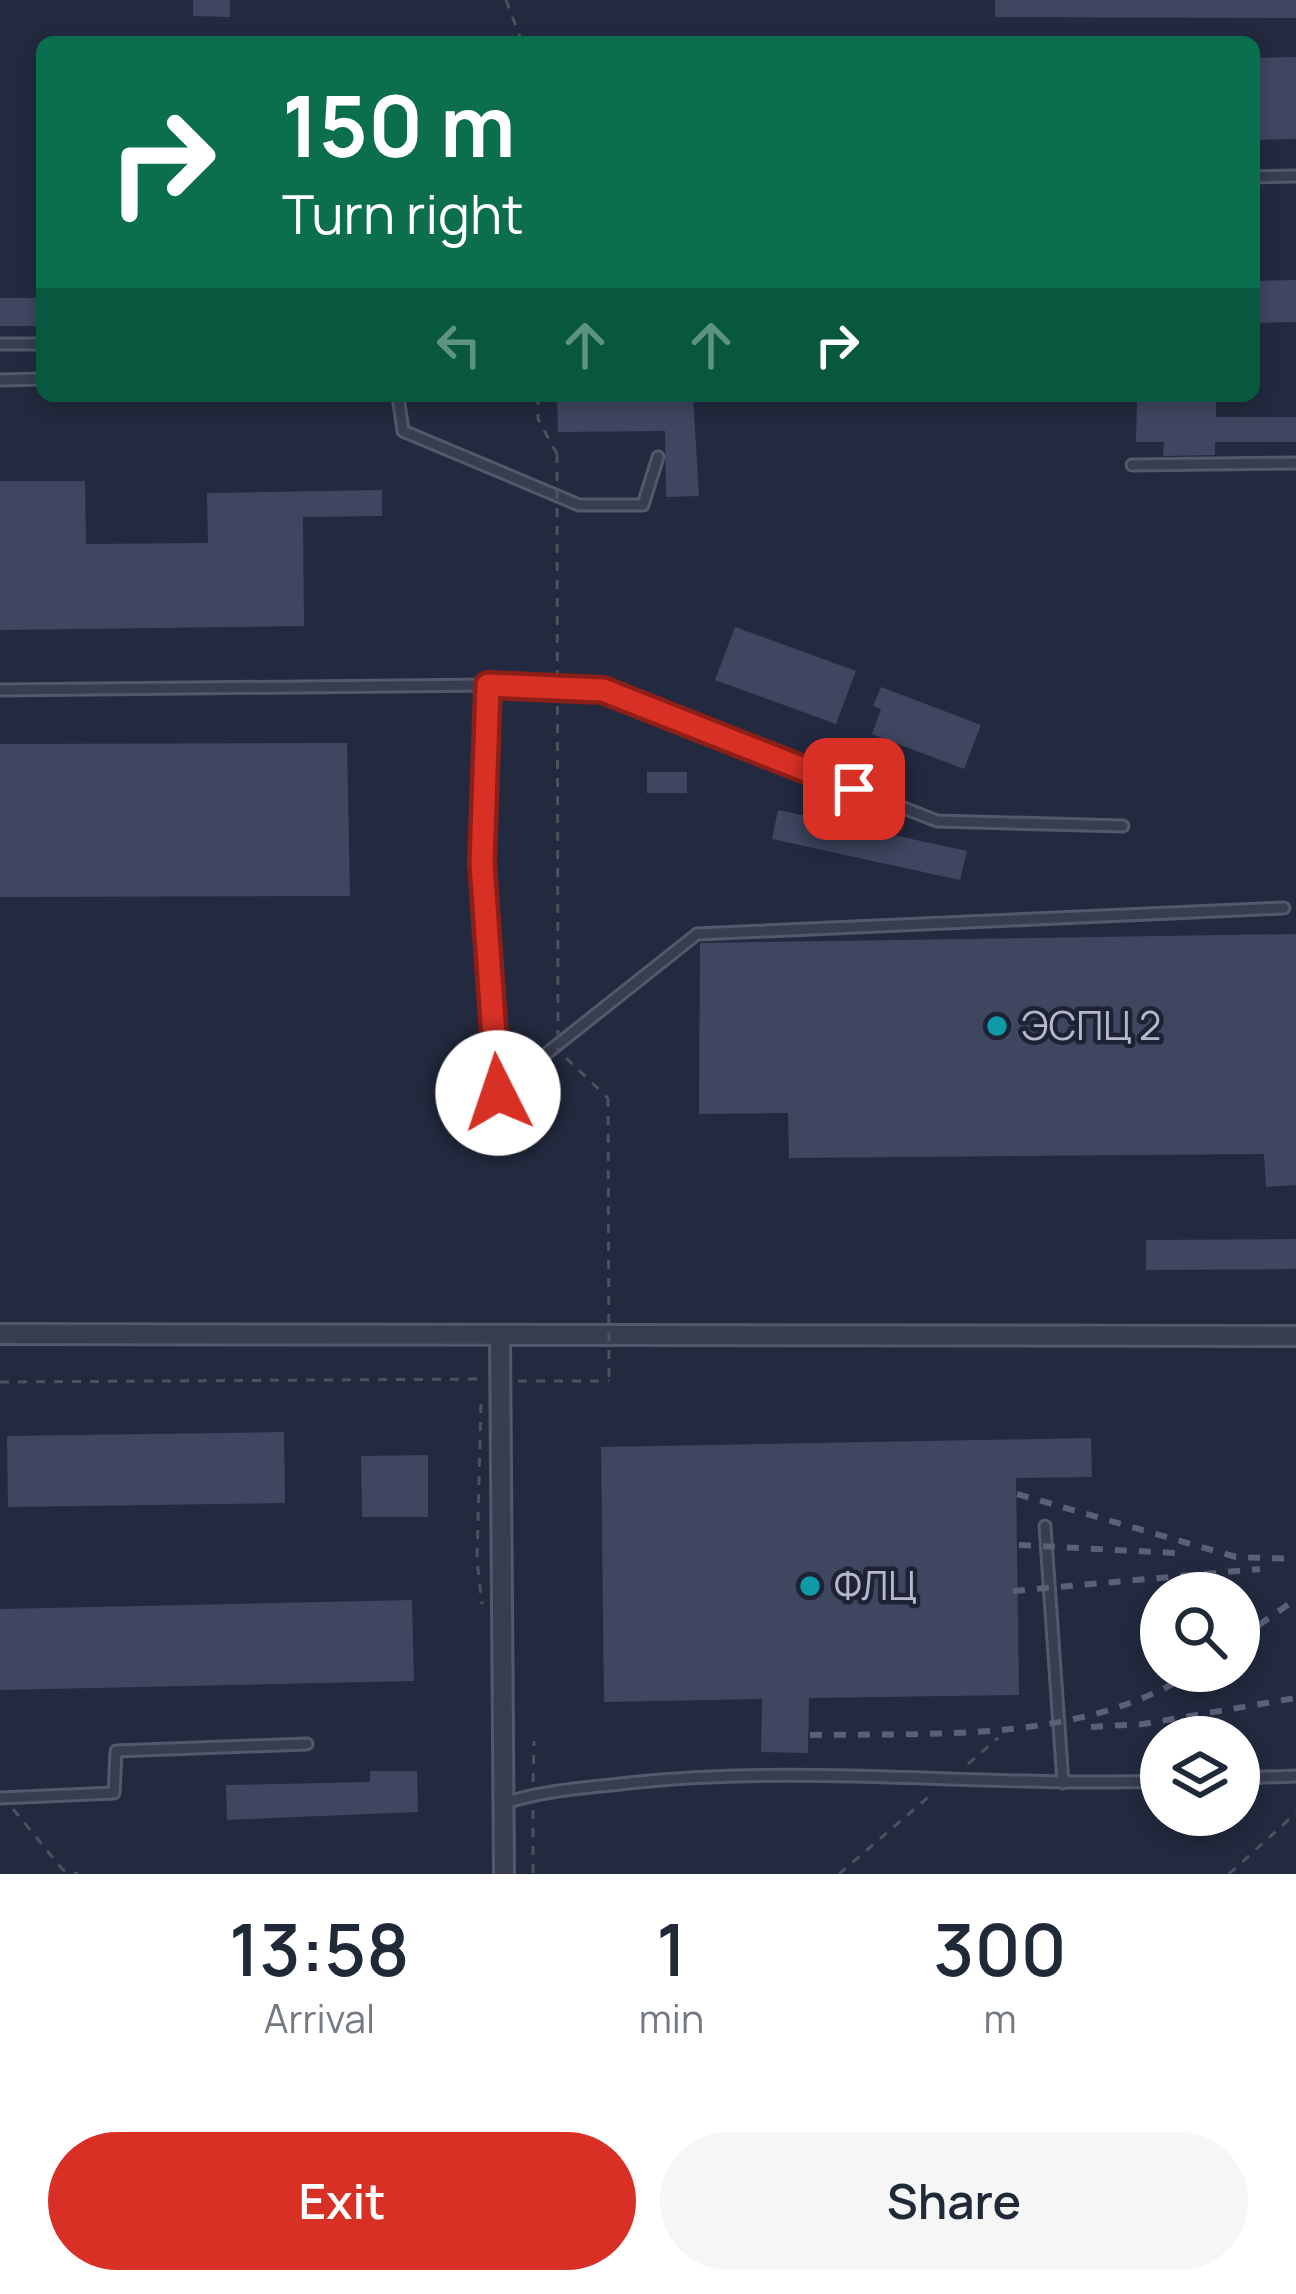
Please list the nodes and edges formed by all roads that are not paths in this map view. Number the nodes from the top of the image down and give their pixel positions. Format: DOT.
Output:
graph roads {
  1 [pos="1296,176"];
  2 [pos="1260,177"];
  3 [pos="0,344"];
  4 [pos="36,344"];
  5 [pos="36,379"];
  6 [pos="0,380"];
  7 [pos="399,402"];
  8 [pos="658,458"];
  9 [pos="1296,464"];
  10 [pos="1132,465"];
  11 [pos="488,685"];
  12 [pos="0,690"];
  13 [pos="1124,826"];
  14 [pos="1284,908"];
  15 [pos="0,1334"];
  16 [pos="500,1336"];
  17 [pos="1296,1336"];
  18 [pos="1045,1526"];
  19 [pos="307,1744"];
  20 [pos="1296,1776"];
  21 [pos="1260,1777"];
  22 [pos="1140,1781"];
  23 [pos="1063,1783"];
  24 [pos="2,1798"];
  25 [pos="502,1804"];
  26 [pos="504,1874"];
  1 -- 2 [label="lane"];
  3 -- 4 [label="lane"];
  5 -- 6 [label="lane"];
  7 -- 8 [label="lane"];
  9 -- 10 [label="lane"];
  11 -- 12 [label="lane"];
  11 -- 13 [label="lane"];
  11 -- 14 [label="lane"];
  15 -- 16 [label="street"];
  16 -- 17 [label="street"];
  16 -- 25 [label="street"];
  18 -- 23 [label="lane"];
  19 -- 24 [label="lane"];
  20 -- 21 [label="lane"];
  22 -- 23 [label="lane"];
  23 -- 25 [label="lane"];
  25 -- 26 [label="street"];
}
